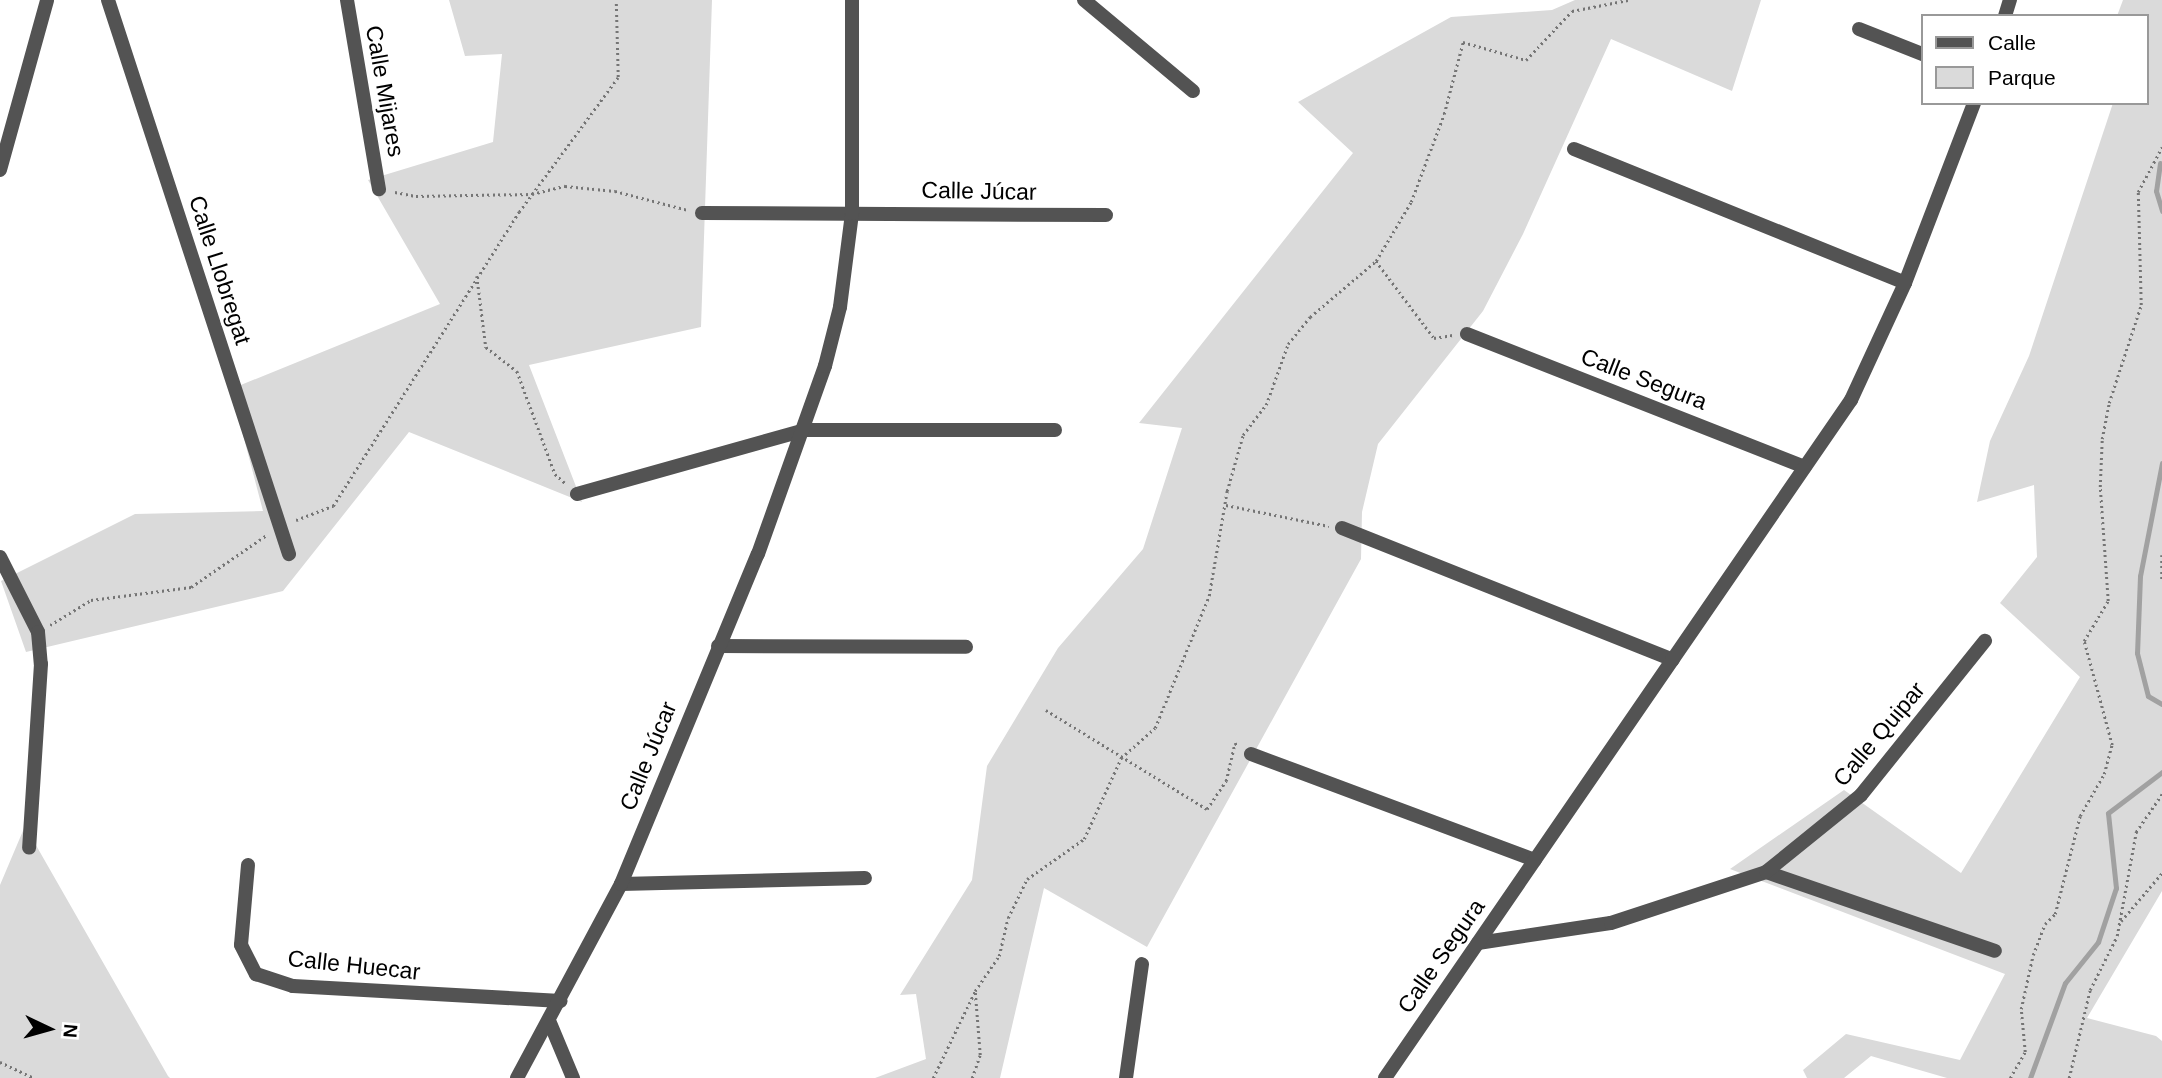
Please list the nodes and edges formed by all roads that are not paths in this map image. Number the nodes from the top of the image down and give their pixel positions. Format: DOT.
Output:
graph roads {
  1 [pos="47,0"];
  2 [pos="108,0"];
  3 [pos="347,0"];
  4 [pos="852,0"];
  5 [pos="1084,0"];
  6 [pos="1859,29"];
  7 [pos="1920,53"];
  8 [pos="1193,91"];
  9 [pos="1973,105"];
  10 [pos="1574,149"];
  11 [pos="0,170"];
  12 [pos="379,190"];
  13 [pos="702,213"];
  14 [pos="852,213"];
  15 [pos="1106,215"];
  16 [pos="1905,283"];
  17 [pos="1467,334"];
  18 [pos="804,430"];
  19 [pos="1055,430"];
  20 [pos="1805,467"];
  21 [pos="577,494"];
  22 [pos="1342,528"];
  23 [pos="289,554"];
  24 [pos="0,557"];
  25 [pos="1985,641"];
  26 [pos="718,646"];
  27 [pos="966,647"];
  28 [pos="1673,660"];
  29 [pos="1251,754"];
  30 [pos="29,848"];
  31 [pos="1535,860"];
  32 [pos="248,865"];
  33 [pos="1766,872"];
  34 [pos="865,877"];
  35 [pos="621,884"];
  36 [pos="1478,943"];
  37 [pos="1995,951"];
  38 [pos="1142,964"];
  39 [pos="561,1001"];
  40 [pos="550,1023"];
  41 [pos="517,1078"];
  42 [pos="573,1078"];
  43 [pos="1126,1078"];
  44 [pos="1385,1078"];
  1 -- 11 [label="street"];
  2 -- 23 [label="street, Calle Llobregat"];
  3 -- 12 [label="street, Calle Mijares"];
  4 -- 14 [label="street, Calle Júcar"];
  5 -- 8 [label="street"];
  6 -- 7 [label="street"];
  9 -- 16 [label="street, Calle Segura"];
  10 -- 16 [label="street"];
  13 -- 14 [label="street, Calle Júcar"];
  14 -- 15 [label="street, Calle Júcar"];
  14 -- 18 [label="street, Calle Júcar"];
  16 -- 20 [label="street, Calle Segura"];
  17 -- 20 [label="street, Calle Segura"];
  18 -- 19 [label="street"];
  18 -- 21 [label="street"];
  18 -- 26 [label="street, Calle Júcar"];
  20 -- 28 [label="street, Calle Segura"];
  22 -- 28 [label="street"];
  24 -- 30 [label="street"];
  25 -- 33 [label="street, Calle Quipar"];
  26 -- 27 [label="street"];
  26 -- 35 [label="street, Calle Júcar"];
  28 -- 31 [label="street, Calle Segura"];
  29 -- 31 [label="street"];
  31 -- 36 [label="street, Calle Segura"];
  32 -- 39 [label="street, Calle Huecar"];
  33 -- 36 [label="street, Calle Quipar"];
  33 -- 37 [label="street"];
  34 -- 35 [label="street"];
  35 -- 39 [label="street, Calle Júcar"];
  36 -- 44 [label="street, Calle Segura"];
  38 -- 43 [label="street"];
  39 -- 40 [label="street, Calle Júcar"];
  40 -- 41 [label="street, Calle Júcar"];
  40 -- 42 [label="street"];
}
